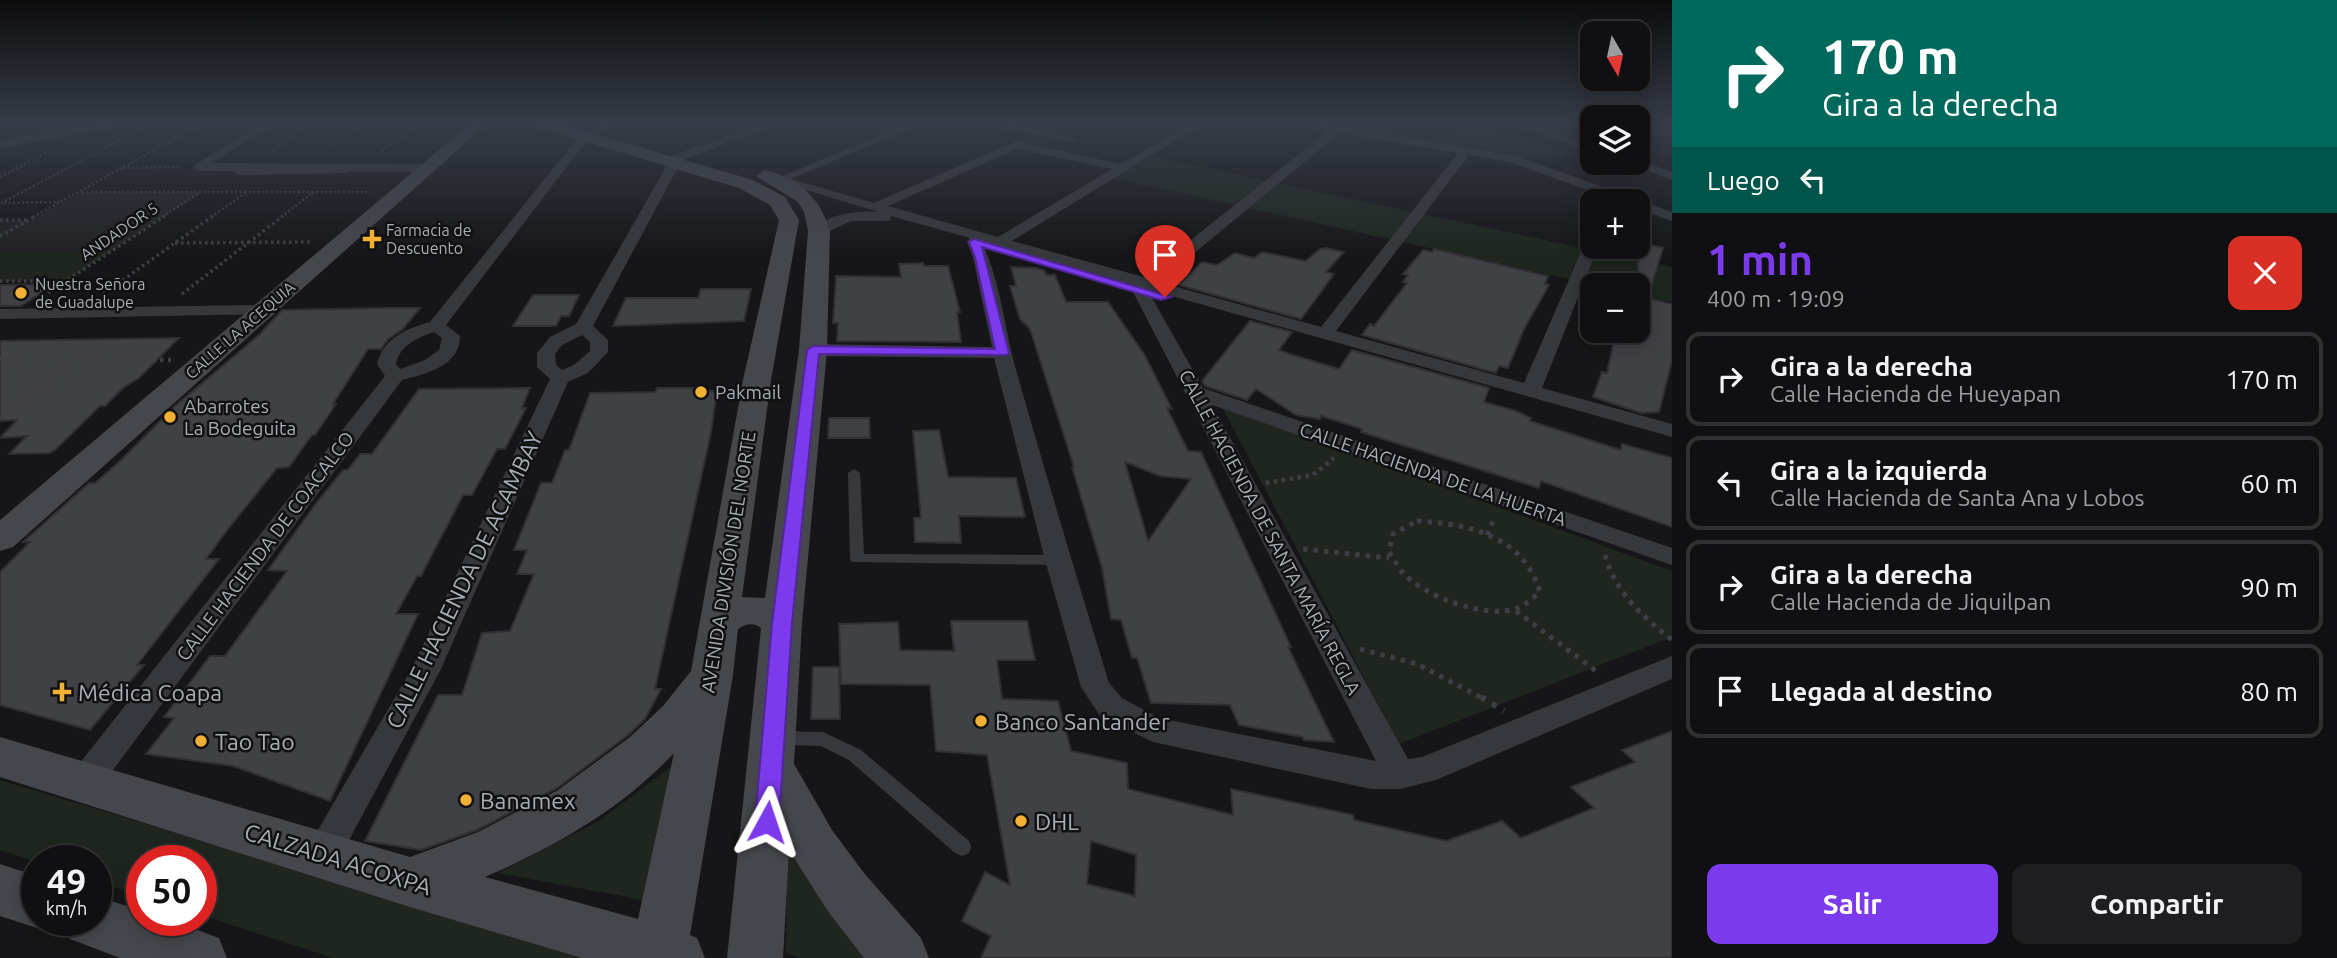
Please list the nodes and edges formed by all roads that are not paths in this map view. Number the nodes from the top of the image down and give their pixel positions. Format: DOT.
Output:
graph roads {
  1 [pos="198,167"];
  2 [pos="233,167"];
  3 [pos="237,167"];
  4 [pos="367,167"];
  5 [pos="568,167"];
  6 [pos="673,167"];
  7 [pos="703,167"];
  8 [pos="721,167"];
  9 [pos="811,167"];
  10 [pos="967,167"];
  11 [pos="1117,167"];
  12 [pos="1291,167"];
  13 [pos="1454,167"];
  14 [pos="1538,167"];
  15 [pos="427,168"];
  16 [pos="1123,168"];
  17 [pos="1650,168"];
  18 [pos="382,169"];
  19 [pos="1672,176"];
  20 [pos="779,180"];
  21 [pos="1590,189"];
  22 [pos="878,206"];
  23 [pos="1650,209"];
  24 [pos="1672,217"];
  25 [pos="820,231"];
  26 [pos="1001,241"];
  27 [pos="974,242"];
  28 [pos="1585,259"];
  29 [pos="1055,260"];
  30 [pos="1144,286"];
  31 [pos="773,305"];
  32 [pos="815,305"];
  33 [pos="264,310"];
  34 [pos="8,314"];
  35 [pos="436,326"];
  36 [pos="583,327"];
  37 [pos="1325,334"];
  38 [pos="813,350"];
  39 [pos="1002,353"];
  40 [pos="1417,365"];
  41 [pos="395,376"];
  42 [pos="560,378"];
  43 [pos="1531,391"];
  44 [pos="1195,392"];
  45 [pos="1672,431"];
  46 [pos="1672,444"];
  47 [pos="854,473"];
  48 [pos="0,539"];
  49 [pos="1672,557"];
  50 [pos="1058,560"];
  51 [pos="721,604"];
  52 [pos="784,604"];
  53 [pos="1672,667"];
  54 [pos="712,675"];
  55 [pos="773,753"];
  56 [pos="0,757"];
  57 [pos="1400,775"];
  58 [pos="83,783"];
  59 [pos="962,847"];
  60 [pos="323,854"];
  61 [pos="411,882"];
  62 [pos="0,890"];
  63 [pos="21,897"];
  64 [pos="112,929"];
  65 [pos="182,956"];
  66 [pos="665,956"];
  67 [pos="755,958"];
  68 [pos="901,958"];
  1 -- 2 [label="street"];
  2 -- 3 [label="street"];
  2 -- 18 [label="lane"];
  4 -- 18 [label="street"];
  5 -- 35 [label="street"];
  6 -- 36 [label="street"];
  7 -- 31 [label="main road, AVENIDA DIVISIÓN DEL NORTE"];
  8 -- 20 [label="main road"];
  9 -- 20 [label="street"];
  10 -- 22 [label="street"];
  11 -- 16 [label="street"];
  12 -- 30 [label="street"];
  13 -- 37 [label="street"];
  14 -- 21 [label="street"];
  15 -- 18 [label="street"];
  15 -- 33 [label="main road, CALLE LA ACEQUIA"];
  16 -- 26 [label="street"];
  17 -- 19 [label="street"];
  20 -- 22 [label="street"];
  20 -- 25 [label="main road"];
  22 -- 26 [label="street"];
  23 -- 24 [label="street"];
  25 -- 27 [label="street"];
  25 -- 32 [label="main road"];
  26 -- 29 [label="street"];
  27 -- 29 [label="street"];
  27 -- 39 [label="street"];
  28 -- 43 [label="street"];
  29 -- 30 [label="street"];
  30 -- 37 [label="street"];
  30 -- 40 [label="street"];
  30 -- 44 [label="street, CALLE HACIENDA DE SANTA MARÍA REGLA"];
  31 -- 32 [label="main road"];
  31 -- 51 [label="main road, AVENIDA DIVISIÓN DEL NORTE"];
  32 -- 38 [label="main road"];
  33 -- 34 [label="street"];
  33 -- 48 [label="main road, CALLE LA ACEQUIA"];
  35 -- 41 [label="street"];
  35 -- 41 [label="street"];
  36 -- 42 [label="street"];
  36 -- 42 [label="street"];
  37 -- 40 [label="street"];
  38 -- 39 [label="street"];
  38 -- 52 [label="main road"];
  39 -- 50 [label="street"];
  40 -- 43 [label="street"];
  40 -- 46 [label="street"];
  41 -- 58 [label="street, CALLE HACIENDA DE COACALCO"];
  42 -- 60 [label="street, CALLE HACIENDA DE ACAMBAY"];
  43 -- 45 [label="street"];
  44 -- 49 [label="street, CALLE HACIENDA DE LA HUERTA"];
  44 -- 57 [label="street, CALLE HACIENDA DE SANTA MARÍA REGLA"];
  47 -- 50 [label="lane"];
  50 -- 57 [label="street"];
  51 -- 52 [label="main road"];
  51 -- 54 [label="main road, AVENIDA DIVISIÓN DEL NORTE"];
  52 -- 55 [label="main road"];
  53 -- 57 [label="street"];
  54 -- 61 [label="main road"];
  54 -- 66 [label="main road, AVENIDA DIVISIÓN DEL NORTE"];
  55 -- 59 [label="lane"];
  55 -- 67 [label="main road"];
  55 -- 68 [label="main road"];
  56 -- 58 [label="main road, CALZADA ACOXPA"];
  58 -- 60 [label="main road, CALZADA ACOXPA"];
  60 -- 61 [label="main road, CALZADA ACOXPA"];
  61 -- 66 [label="main road, CALZADA ACOXPA"];
  62 -- 63 [label="main road"];
  64 -- 65 [label="main road"];
}
